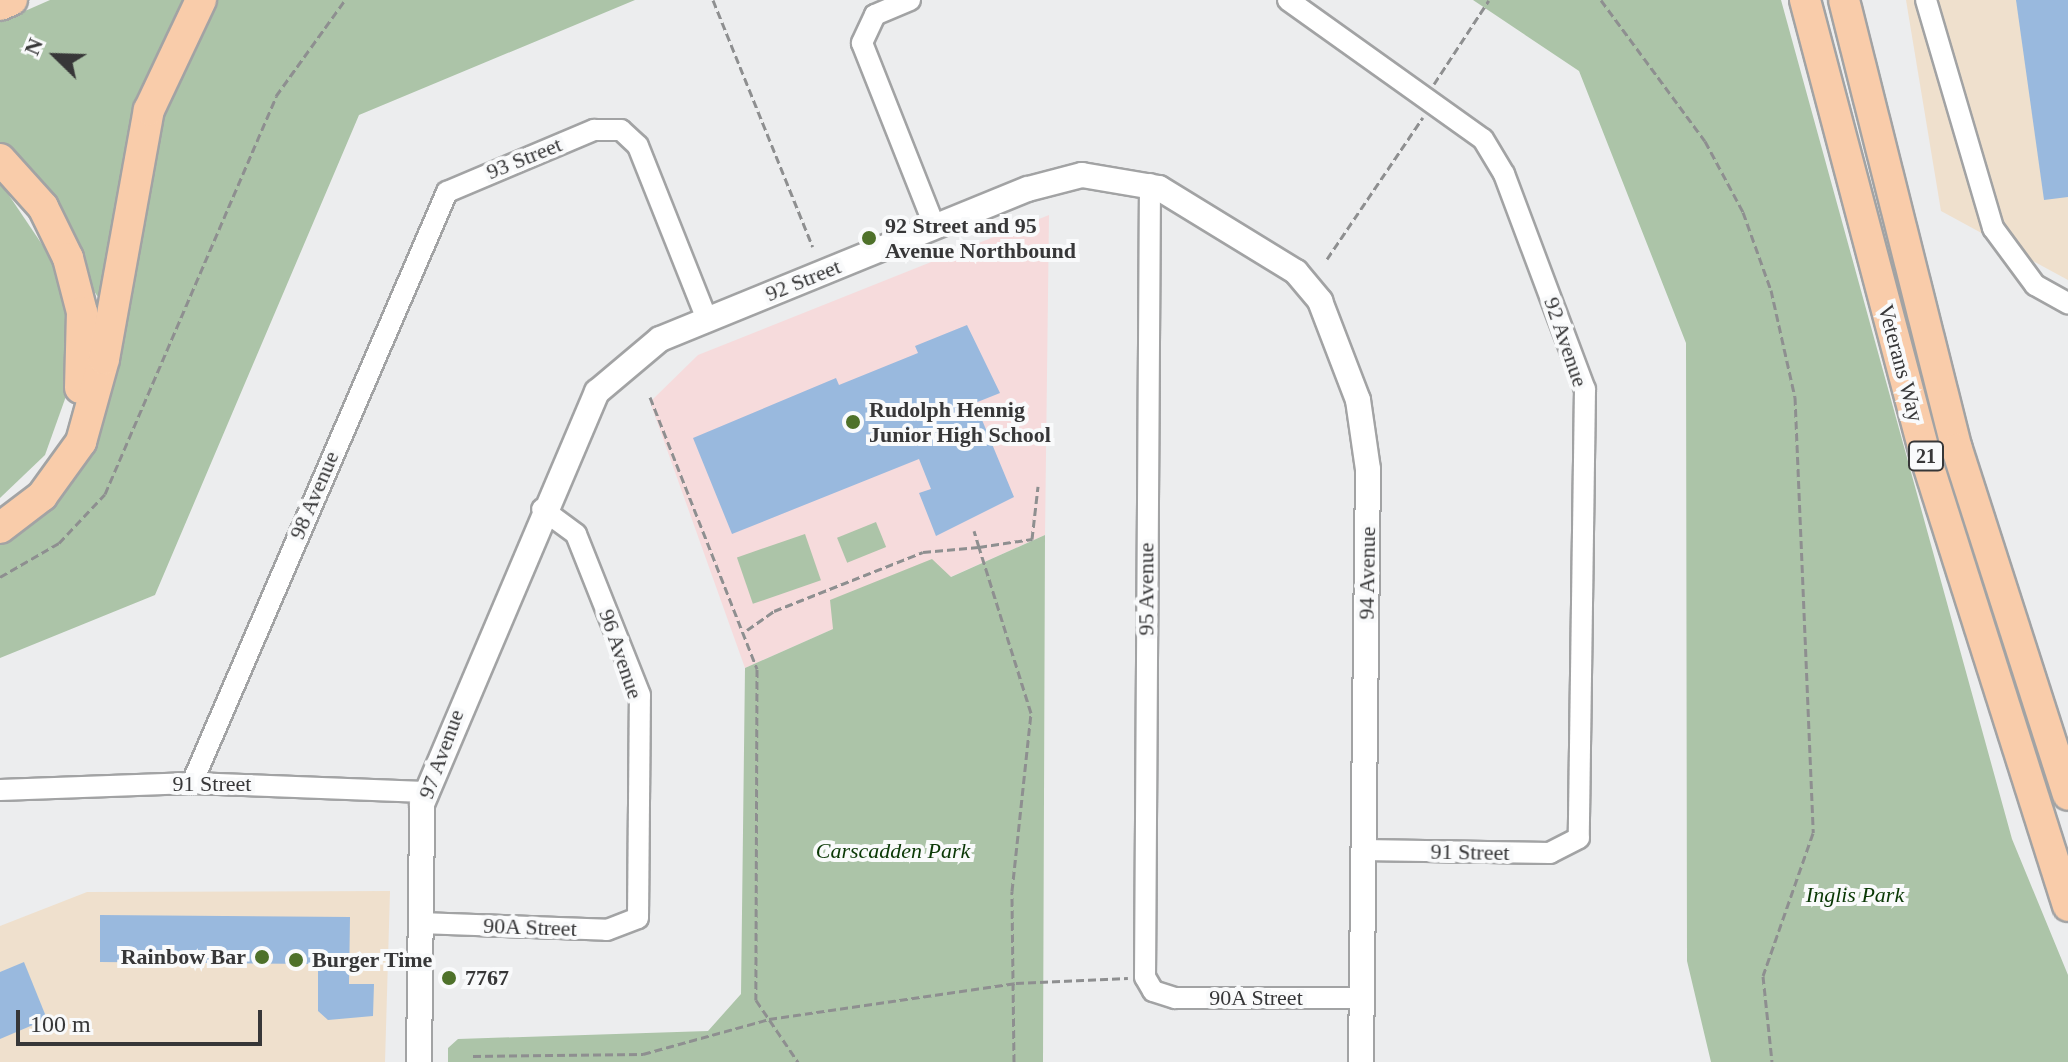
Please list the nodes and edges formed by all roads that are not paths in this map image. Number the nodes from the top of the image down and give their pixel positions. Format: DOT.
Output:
graph roads {
  1 [pos="12,0"];
  2 [pos="201,0"];
  3 [pos="910,0"];
  4 [pos="1288,0"];
  5 [pos="1805,0"];
  6 [pos="1844,0"];
  7 [pos="1926,0"];
  8 [pos="0,5"];
  9 [pos="0,159"];
  10 [pos="1150,184"];
  11 [pos="435,207"];
  12 [pos="935,227"];
  13 [pos="2068,303"];
  14 [pos="707,319"];
  15 [pos="0,506"];
  16 [pos="542,509"];
  17 [pos="0,528"];
  18 [pos="192,783"];
  19 [pos="0,790"];
  20 [pos="425,792"];
  21 [pos="2068,795"];
  22 [pos="1575,845"];
  23 [pos="1363,850"];
  24 [pos="2068,906"];
  25 [pos="638,918"];
  26 [pos="420,923"];
  27 [pos="1149,984"];
  28 [pos="1362,998"];
  29 [pos="419,1062"];
  30 [pos="1361,1062"];
  1 -- 8 [label="main road"];
  2 -- 17 [label="main road"];
  3 -- 12 [label="street"];
  4 -- 22 [label="street, 92 Avenue"];
  5 -- 24 [label="main road, Veterans Way / 21"];
  6 -- 21 [label="main road, Veterans Way / 21"];
  7 -- 13 [label="street"];
  9 -- 15 [label="main road"];
  10 -- 12 [label="street, 92 Street"];
  10 -- 23 [label="street, 94 Avenue"];
  10 -- 27 [label="street, 95 Avenue"];
  11 -- 14 [label="street, 93 Street"];
  11 -- 18 [label="street, 98 Avenue"];
  12 -- 14 [label="street, 92 Street"];
  14 -- 16 [label="street, 92 Street"];
  16 -- 20 [label="street, 97 Avenue"];
  16 -- 25 [label="street, 96 Avenue"];
  18 -- 19 [label="street, 91 Street"];
  18 -- 20 [label="street, 91 Street"];
  20 -- 26 [label="street, 97 Avenue"];
  22 -- 23 [label="street, 91 Street"];
  23 -- 28 [label="street, 94 Avenue"];
  25 -- 26 [label="street, 90A Street"];
  26 -- 29 [label="street, 97 Avenue"];
  27 -- 28 [label="street, 90A Street"];
  28 -- 30 [label="street, 94 Avenue"];
}
